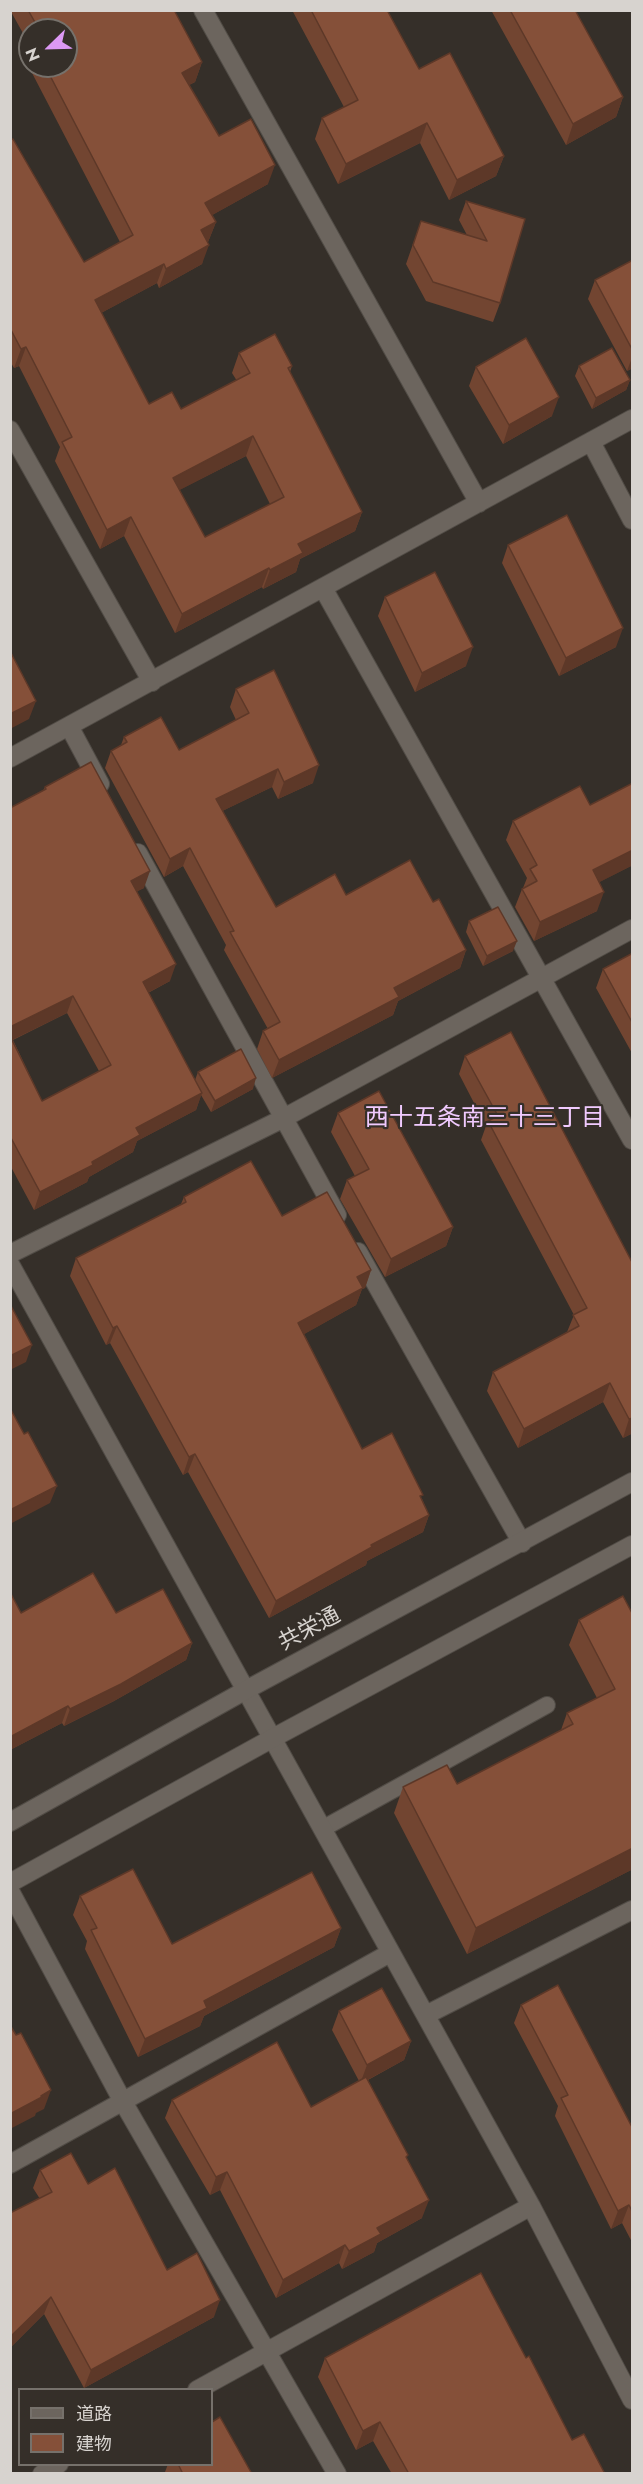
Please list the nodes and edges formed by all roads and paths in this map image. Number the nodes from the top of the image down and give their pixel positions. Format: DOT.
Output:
graph roads {
  1 [pos="203,10"];
  2 [pos="633,419"];
  3 [pos="10,430"];
  4 [pos="591,442"];
  5 [pos="479,503"];
  6 [pos="633,520"];
  7 [pos="323,588"];
  8 [pos="152,682"];
  9 [pos="69,726"];
  10 [pos="10,758"];
  11 [pos="108,799"];
  12 [pos="130,840"];
  13 [pos="633,929"];
  14 [pos="543,978"];
  15 [pos="282,1119"];
  16 [pos="633,1140"];
  17 [pos="10,1254"];
  18 [pos="10,1264"];
  19 [pos="633,1482"];
  20 [pos="522,1543"];
  21 [pos="633,1545"];
  22 [pos="246,1690"];
  23 [pos="547,1705"];
  24 [pos="273,1738"];
  25 [pos="10,1822"];
  26 [pos="322,1829"];
  27 [pos="10,1883"];
  28 [pos="10,1891"];
  29 [pos="633,1910"];
  30 [pos="390,1953"];
  31 [pos="426,2015"];
  32 [pos="122,2100"];
  33 [pos="10,2164"];
  34 [pos="531,2206"];
  35 [pos="267,2351"];
  36 [pos="201,2388"];
  37 [pos="633,2400"];
  38 [pos="56,2466"];
  39 [pos="42,2474"];
  40 [pos="337,2474"];
  1 -- 5 [label="street"];
  2 -- 4 [label="street"];
  3 -- 8 [label="street"];
  4 -- 5 [label="street"];
  4 -- 6 [label="street"];
  5 -- 7 [label="street"];
  7 -- 8 [label="street"];
  7 -- 14 [label="street"];
  8 -- 9 [label="street"];
  9 -- 10 [label="street"];
  9 -- 11 [label="street"];
  12 -- 15 [label="street"];
  13 -- 14 [label="street"];
  14 -- 15 [label="street"];
  14 -- 16 [label="street"];
  15 -- 17 [label="street"];
  15 -- 20 [label="street"];
  18 -- 22 [label="street"];
  19 -- 20 [label="street, 共栄通"];
  20 -- 22 [label="street, 共栄通"];
  21 -- 24 [label="street"];
  22 -- 24 [label="street"];
  22 -- 25 [label="street, 共栄通"];
  23 -- 26 [label="lane"];
  24 -- 26 [label="street"];
  24 -- 27 [label="street"];
  26 -- 30 [label="street"];
  28 -- 32 [label="street"];
  29 -- 31 [label="street"];
  30 -- 31 [label="street"];
  30 -- 32 [label="street"];
  31 -- 34 [label="street"];
  32 -- 33 [label="street"];
  32 -- 35 [label="street"];
  34 -- 35 [label="street"];
  34 -- 37 [label="street"];
  35 -- 36 [label="street"];
  35 -- 40 [label="street"];
  38 -- 39 [label="street"];
}
